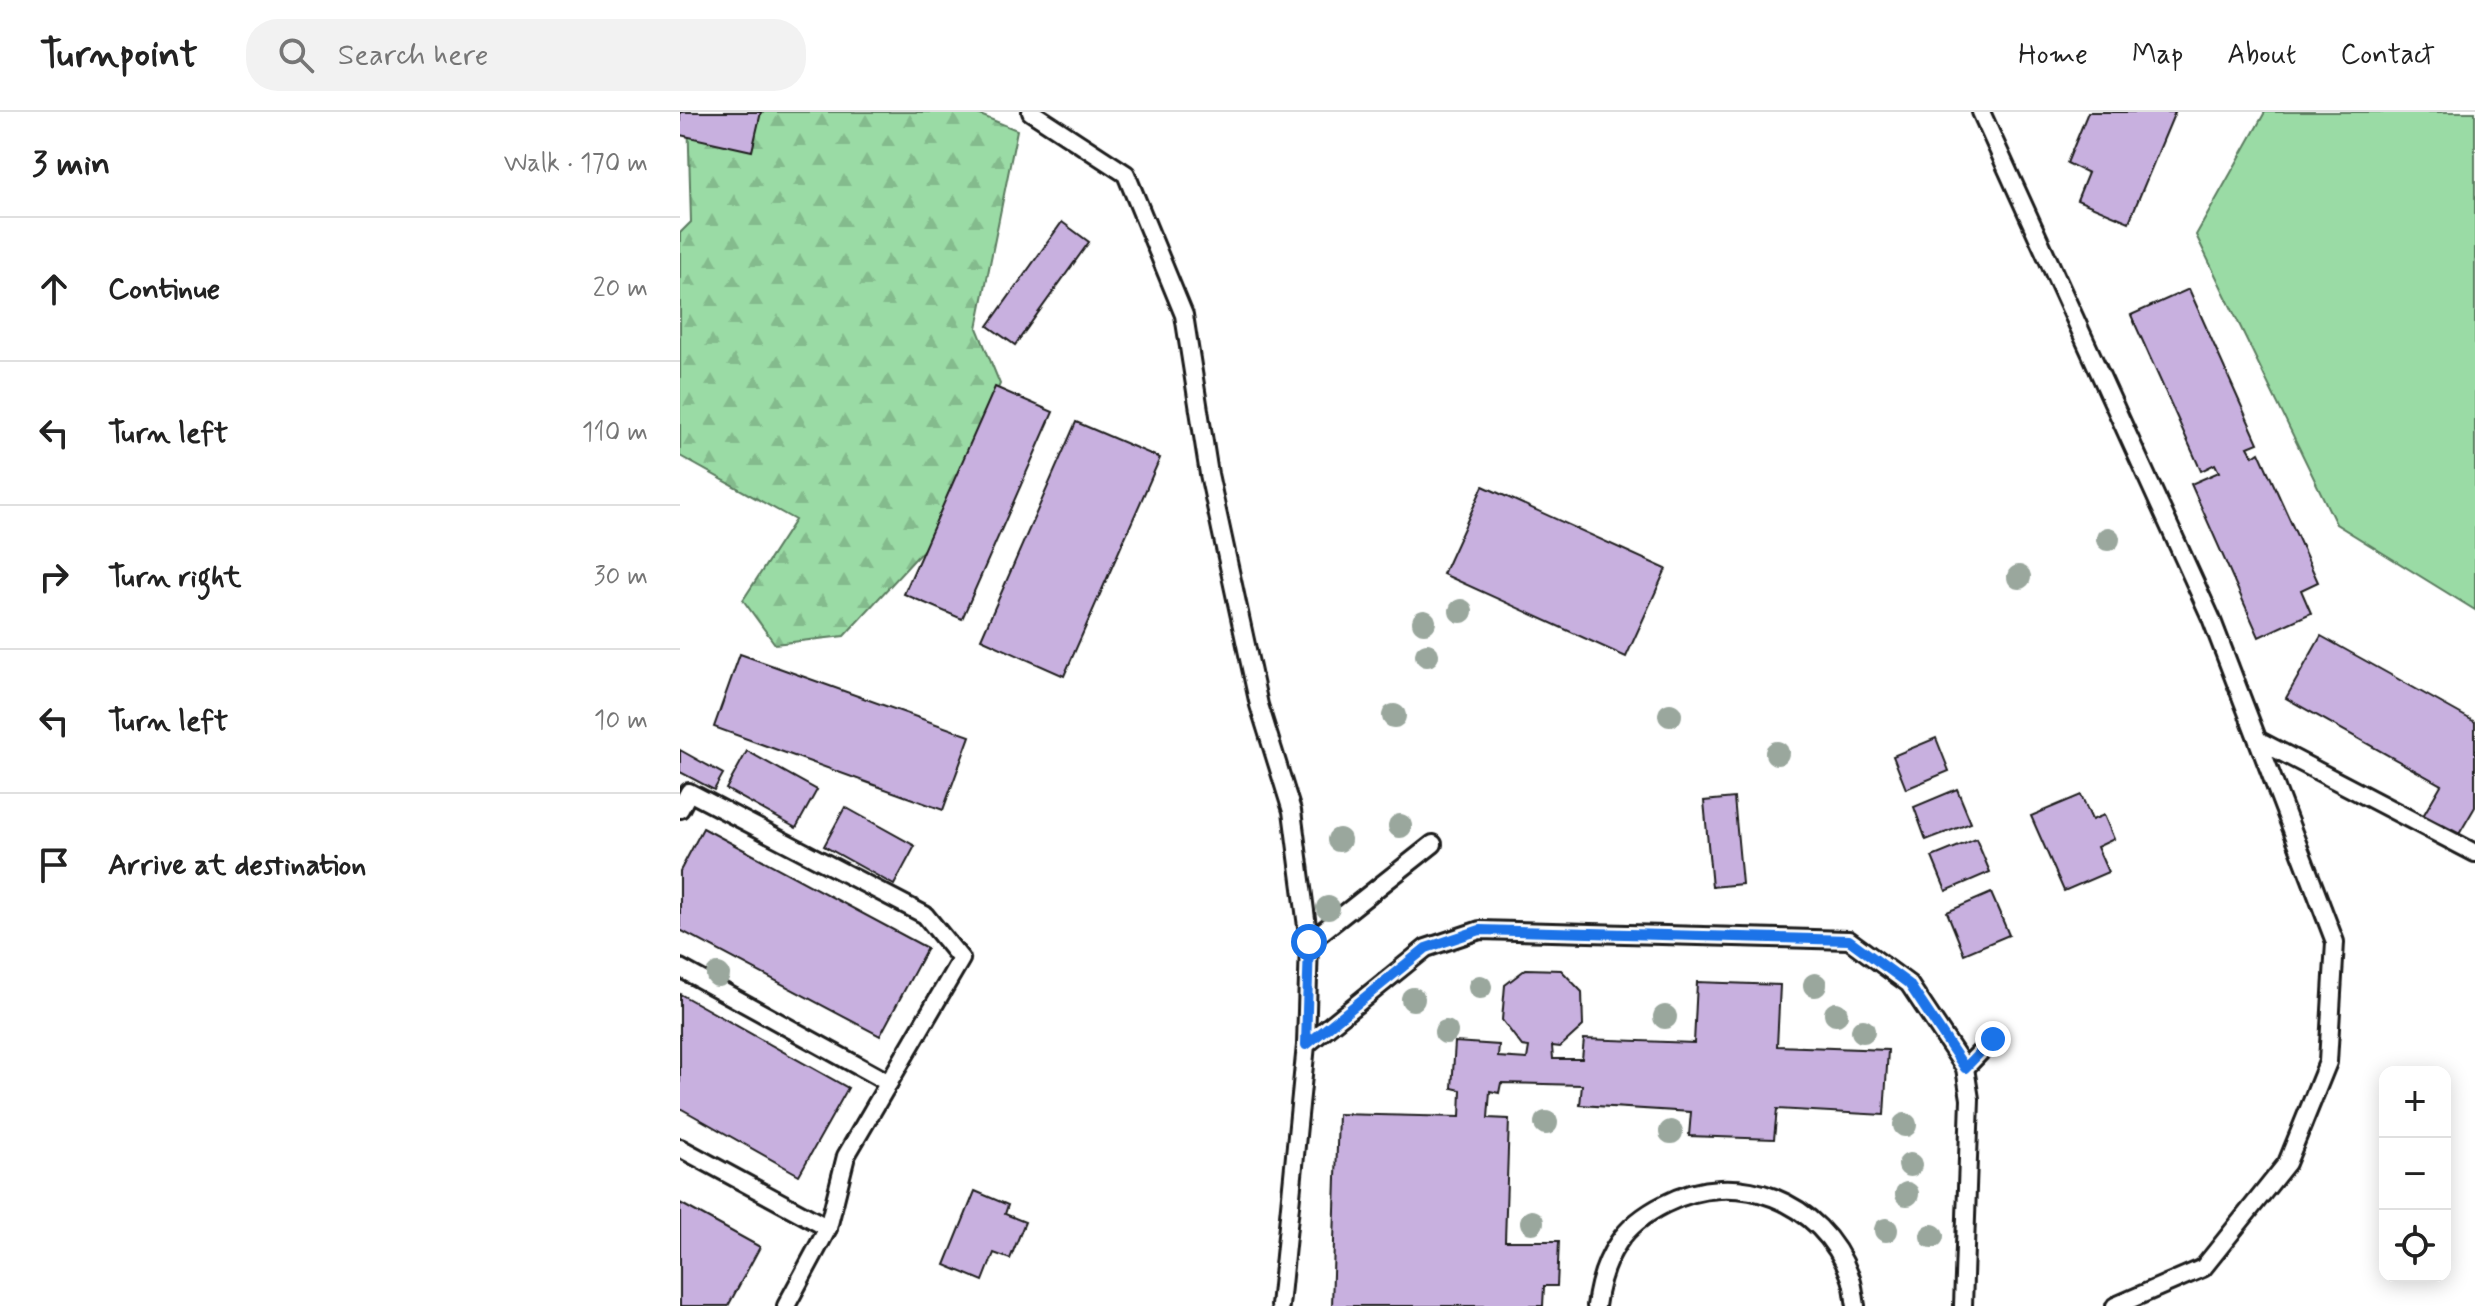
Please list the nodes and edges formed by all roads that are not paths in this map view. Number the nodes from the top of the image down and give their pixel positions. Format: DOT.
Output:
graph roads {
  1 [pos="1031,112"];
  2 [pos="1981,112"];
  3 [pos="2258,740"];
  4 [pos="680,809"];
  5 [pos="1433,844"];
  6 [pos="2475,853"];
  7 [pos="1309,942"];
  8 [pos="680,968"];
  9 [pos="1993,1039"];
  10 [pos="1306,1045"];
  11 [pos="1965,1068"];
  12 [pos="889,1083"];
  13 [pos="680,1148"];
  14 [pos="828,1228"];
  15 [pos="788,1306"];
  16 [pos="1280,1306"];
  17 [pos="1596,1306"];
  18 [pos="1856,1306"];
  19 [pos="1963,1306"];
  20 [pos="2115,1306"];
  1 -- 7 [label="lane"];
  2 -- 3 [label="lane"];
  3 -- 6 [label="lane"];
  3 -- 20 [label="lane"];
  4 -- 12 [label="lane"];
  5 -- 7 [label="lane"];
  7 -- 10 [label="lane"];
  8 -- 12 [label="lane"];
  9 -- 11 [label="lane"];
  10 -- 11 [label="lane"];
  10 -- 16 [label="lane"];
  11 -- 19 [label="lane"];
  12 -- 14 [label="lane"];
  13 -- 14 [label="lane"];
  14 -- 15 [label="lane"];
  17 -- 18 [label="lane"];
}
